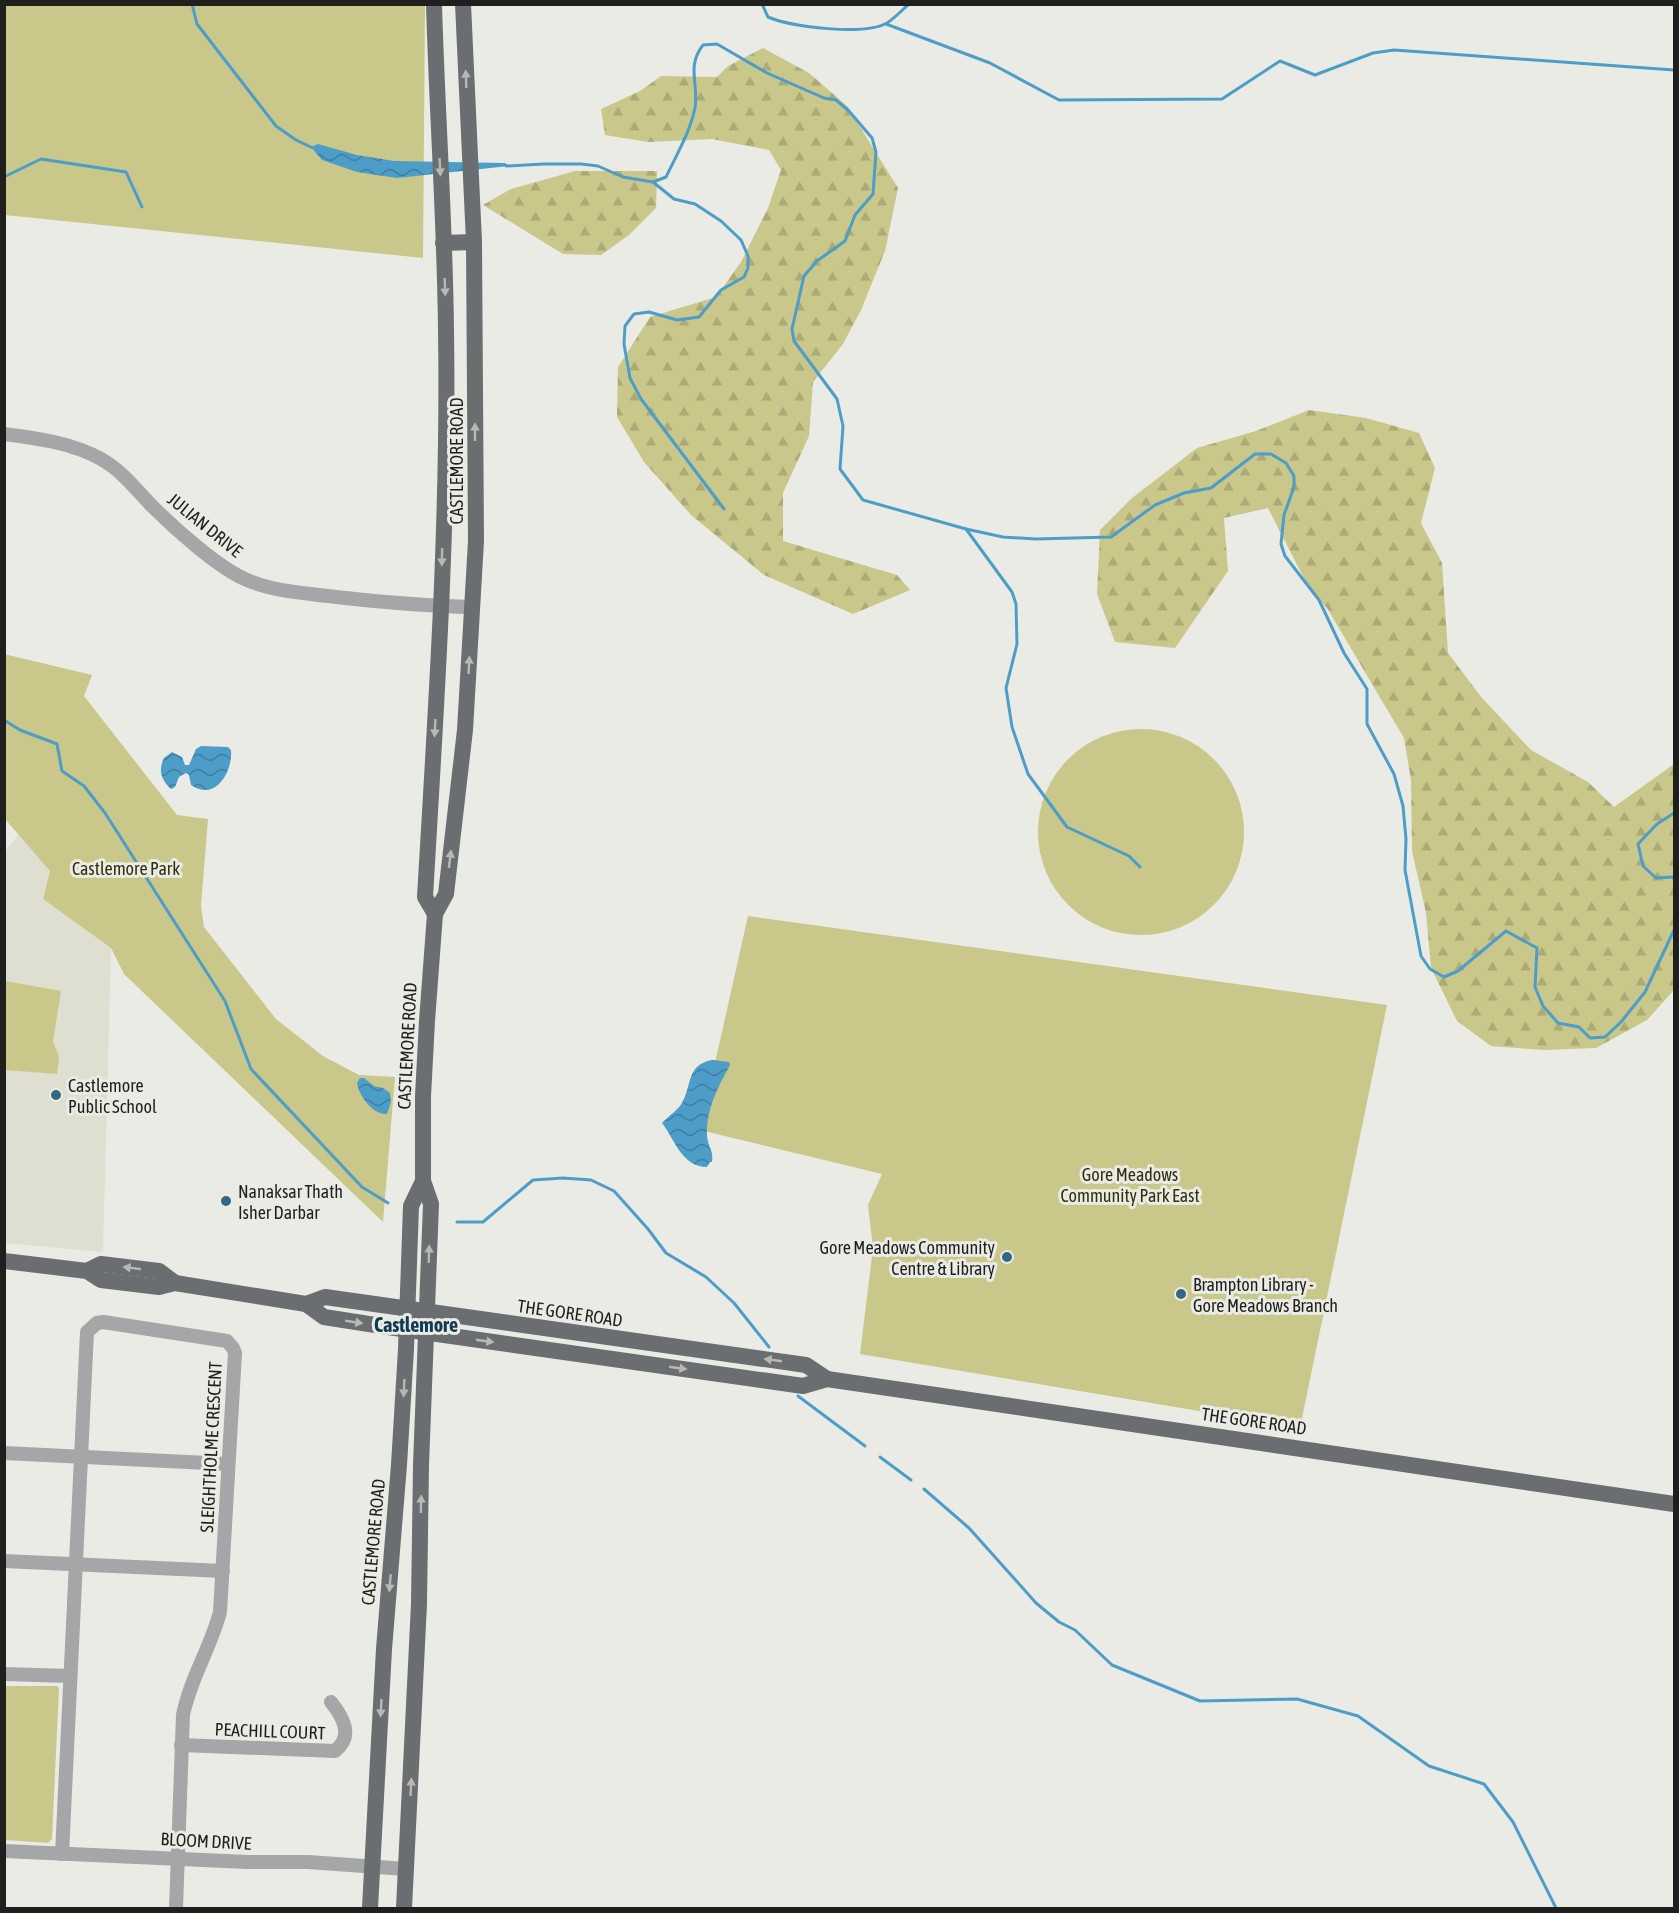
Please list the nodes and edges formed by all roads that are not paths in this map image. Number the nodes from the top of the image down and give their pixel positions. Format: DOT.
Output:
graph roads {
  1 [pos="434,4"];
  2 [pos="463,4"];
  3 [pos="474,242"];
  4 [pos="443,243"];
  5 [pos="475,330"];
  6 [pos="446,331"];
  7 [pos="4,434"];
  8 [pos="442,606"];
  9 [pos="472,607"];
  10 [pos="435,914"];
  11 [pos="423,1181"];
  12 [pos="4,1262"];
  13 [pos="306,1304"];
  14 [pos="407,1309"];
  15 [pos="427,1312"];
  16 [pos="407,1330"];
  17 [pos="427,1333"];
  18 [pos="734,1355"];
  19 [pos="731,1376"];
  20 [pos="827,1379"];
  21 [pos="4,1453"];
  22 [pos="81,1456"];
  23 [pos="228,1464"];
  24 [pos="1674,1504"];
  25 [pos="4,1561"];
  26 [pos="75,1564"];
  27 [pos="223,1571"];
  28 [pos="4,1674"];
  29 [pos="70,1676"];
  30 [pos="331,1702"];
  31 [pos="181,1746"];
  32 [pos="4,1851"];
  33 [pos="62,1854"];
  34 [pos="177,1858"];
  35 [pos="373,1866"];
  36 [pos="406,1869"];
  37 [pos="176,1908"];
  38 [pos="370,1908"];
  39 [pos="404,1908"];
  1 -- 4 [label="main road, CASTLEMORE ROAD, one-way"];
  3 -- 2 [label="main road, CASTLEMORE ROAD, one-way"];
  3 -- 4 [label="main road"];
  3 -- 5 [label="main road, CASTLEMORE ROAD"];
  4 -- 6 [label="main road, CASTLEMORE ROAD, one-way"];
  5 -- 6 [label="main road"];
  9 -- 5 [label="main road, CASTLEMORE ROAD, one-way"];
  6 -- 8 [label="main road, CASTLEMORE ROAD, one-way"];
  7 -- 8 [label="street, JULIAN DRIVE"];
  8 -- 9 [label="street, JULIAN DRIVE"];
  8 -- 10 [label="main road, CASTLEMORE ROAD, one-way"];
  10 -- 9 [label="main road, CASTLEMORE ROAD, one-way"];
  10 -- 11 [label="main road, CASTLEMORE ROAD"];
  11 -- 14 [label="main road, CASTLEMORE ROAD"];
  15 -- 11 [label="main road, CASTLEMORE ROAD, one-way"];
  12 -- 13 [label="main road, THE GORE ROAD"];
  13 -- 14 [label="main road, THE GORE ROAD"];
  13 -- 16 [label="main road, THE GORE ROAD, one-way"];
  14 -- 15 [label="main road, THE GORE ROAD"];
  14 -- 16 [label="main road, CASTLEMORE ROAD"];
  15 -- 17 [label="main road, CASTLEMORE ROAD"];
  15 -- 18 [label="main road, THE GORE ROAD"];
  16 -- 17 [label="main road, THE GORE ROAD"];
  16 -- 35 [label="main road, CASTLEMORE ROAD, one-way"];
  17 -- 19 [label="main road, THE GORE ROAD, one-way"];
  36 -- 17 [label="main road, CASTLEMORE ROAD, one-way"];
  18 -- 19 [label="main road"];
  20 -- 18 [label="main road, THE GORE ROAD, one-way"];
  19 -- 20 [label="main road, THE GORE ROAD"];
  20 -- 24 [label="main road, THE GORE ROAD"];
  21 -- 22 [label="street"];
  22 -- 23 [label="street"];
  22 -- 23 [label="street, SLEIGHTHOLME CRESCENT"];
  22 -- 26 [label="street, SLEIGHTHOLME CRESCENT"];
  23 -- 27 [label="street, SLEIGHTHOLME CRESCENT"];
  25 -- 26 [label="street"];
  26 -- 27 [label="street"];
  26 -- 29 [label="street, SLEIGHTHOLME CRESCENT"];
  27 -- 31 [label="street, SLEIGHTHOLME CRESCENT"];
  28 -- 29 [label="street"];
  29 -- 33 [label="street, SLEIGHTHOLME CRESCENT"];
  30 -- 31 [label="street, PEACHILL COURT"];
  31 -- 34 [label="street, SLEIGHTHOLME CRESCENT"];
  32 -- 33 [label="street, BLOOM DRIVE"];
  33 -- 34 [label="street, BLOOM DRIVE"];
  34 -- 35 [label="street, BLOOM DRIVE"];
  34 -- 37 [label="street, SLEIGHTHOLME CRESCENT"];
  35 -- 36 [label="street, BLOOM DRIVE"];
  35 -- 38 [label="main road, CASTLEMORE ROAD"];
  36 -- 39 [label="main road, CASTLEMORE ROAD"];
}
